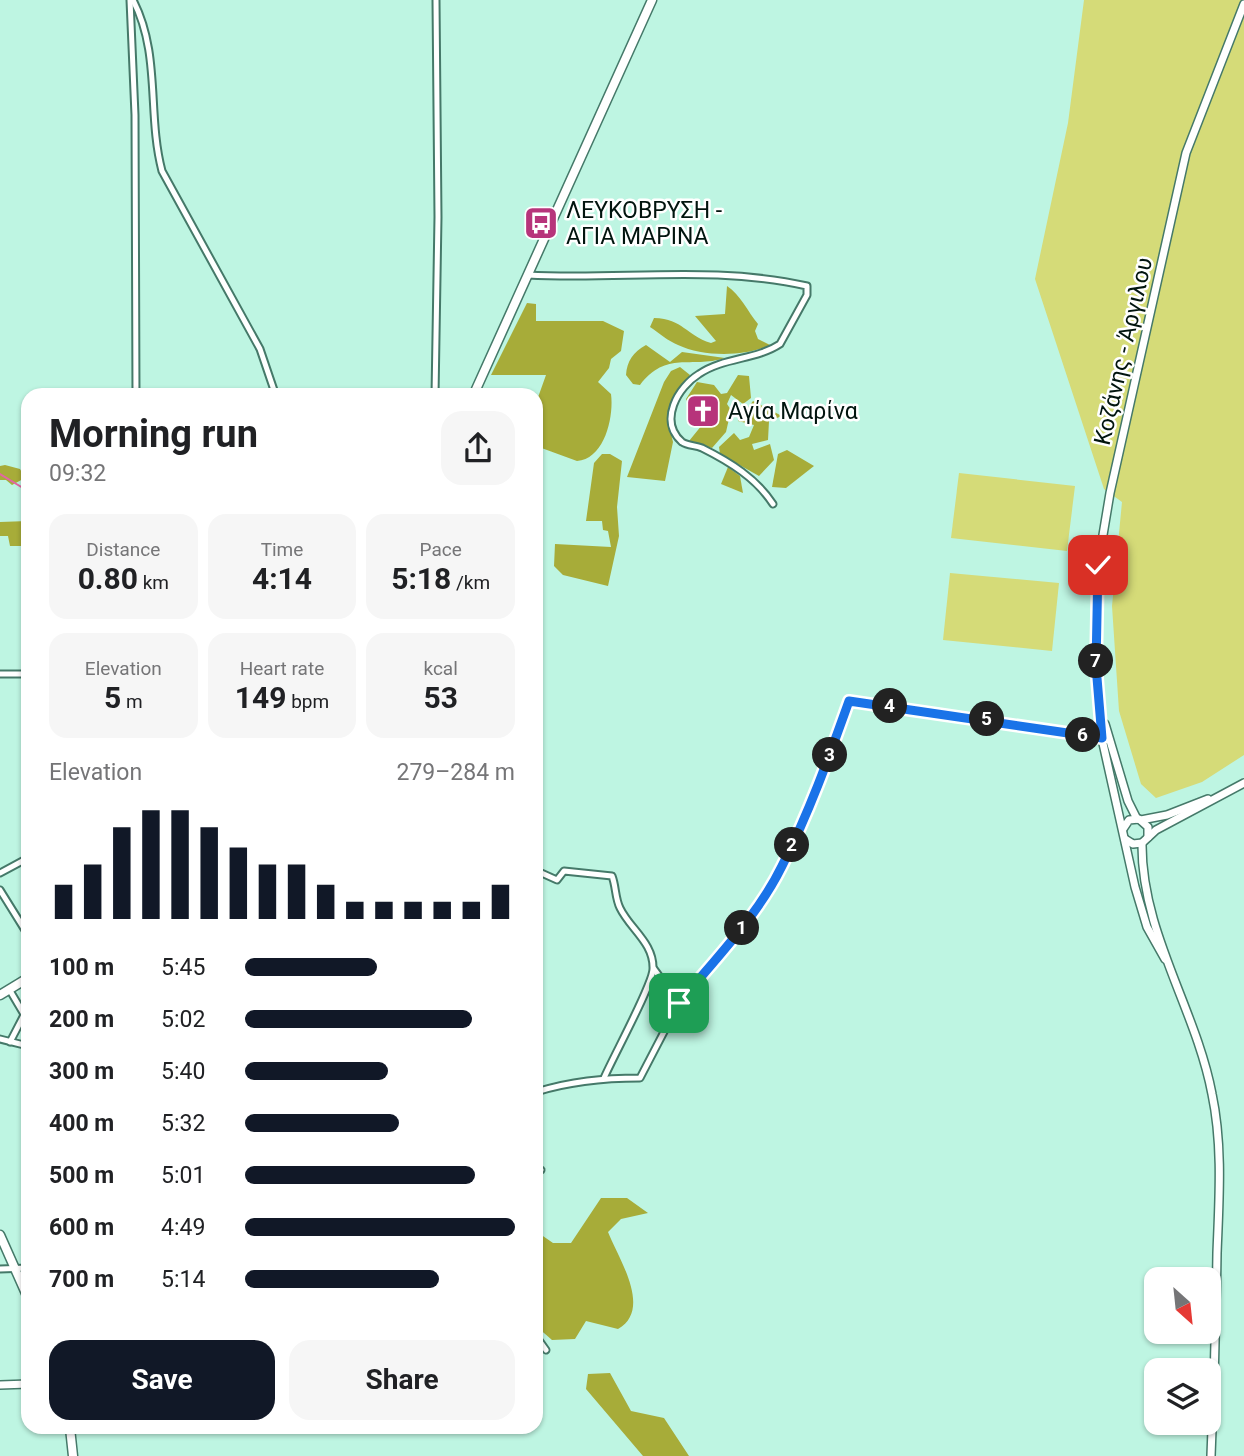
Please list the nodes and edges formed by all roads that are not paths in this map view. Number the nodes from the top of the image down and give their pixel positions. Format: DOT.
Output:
graph roads {
  1 [pos="132,0"];
  2 [pos="436,0"];
  3 [pos="652,0"];
  4 [pos="1244,4"];
  5 [pos="528,275"];
  6 [pos="136,388"];
  7 [pos="273,388"];
  8 [pos="435,388"];
  9 [pos="477,388"];
  10 [pos="773,505"];
  11 [pos="0,674"];
  12 [pos="21,674"];
  13 [pos="1102,718"];
  14 [pos="1102,738"];
  15 [pos="1244,783"];
  16 [pos="1219,796"];
  17 [pos="1139,819"];
  18 [pos="1124,834"];
  19 [pos="1145,840"];
  20 [pos="21,862"];
  21 [pos="0,873"];
  22 [pos="543,874"];
  23 [pos="0,890"];
  24 [pos="21,924"];
  25 [pos="1164,959"];
  26 [pos="654,968"];
  27 [pos="21,982"];
  28 [pos="9,989"];
  29 [pos="0,995"];
  30 [pos="679,1003"];
  31 [pos="21,1009"];
  32 [pos="21,1026"];
  33 [pos="0,1039"];
  34 [pos="10,1042"];
  35 [pos="21,1044"];
  36 [pos="604,1078"];
  37 [pos="543,1090"];
  38 [pos="0,1235"];
  39 [pos="0,1269"];
  40 [pos="15,1269"];
  41 [pos="21,1269"];
  42 [pos="21,1282"];
  43 [pos="543,1345"];
  44 [pos="547,1350"];
  45 [pos="21,1384"];
  46 [pos="0,1385"];
  47 [pos="71,1434"];
  48 [pos="73,1456"];
  49 [pos="1211,1456"];
  1 -- 6 [label="street"];
  1 -- 7 [label="street"];
  2 -- 8 [label="street"];
  3 -- 5 [label="main road"];
  4 -- 13 [label="street, Κοζάνης - Άργιλου"];
  5 -- 9 [label="main road"];
  5 -- 10 [label="street"];
  11 -- 12 [label="street"];
  13 -- 14 [label="street, Κοζάνης - Άργιλου"];
  13 -- 17 [label="street, Κοζάνης - Άργιλου"];
  14 -- 18 [label="street, Κοζάνης - Άργιλου"];
  14 -- 30 [label="street"];
  15 -- 16 [label="street"];
  16 -- 17 [label="street"];
  16 -- 19 [label="street"];
  17 -- 18 [label="street"];
  17 -- 19 [label="street, Κοζάνης - Άργιλου"];
  18 -- 19 [label="street"];
  18 -- 25 [label="street, Κοζάνης - Άργιλου"];
  19 -- 25 [label="street, Κοζάνης - Άργιλου"];
  20 -- 21 [label="street"];
  22 -- 26 [label="street"];
  23 -- 24 [label="street"];
  25 -- 49 [label="street, Κοζάνης - Άργιλου"];
  26 -- 30 [label="street"];
  26 -- 36 [label="street"];
  27 -- 28 [label="main road"];
  28 -- 29 [label="main road"];
  28 -- 31 [label="street"];
  30 -- 36 [label="street"];
  32 -- 34 [label="street"];
  33 -- 34 [label="street"];
  34 -- 35 [label="street"];
  36 -- 37 [label="street"];
  38 -- 40 [label="main road"];
  39 -- 40 [label="street"];
  40 -- 41 [label="street"];
  40 -- 42 [label="main road"];
  43 -- 44 [label="street"];
  45 -- 46 [label="street"];
  47 -- 48 [label="main road"];
}
